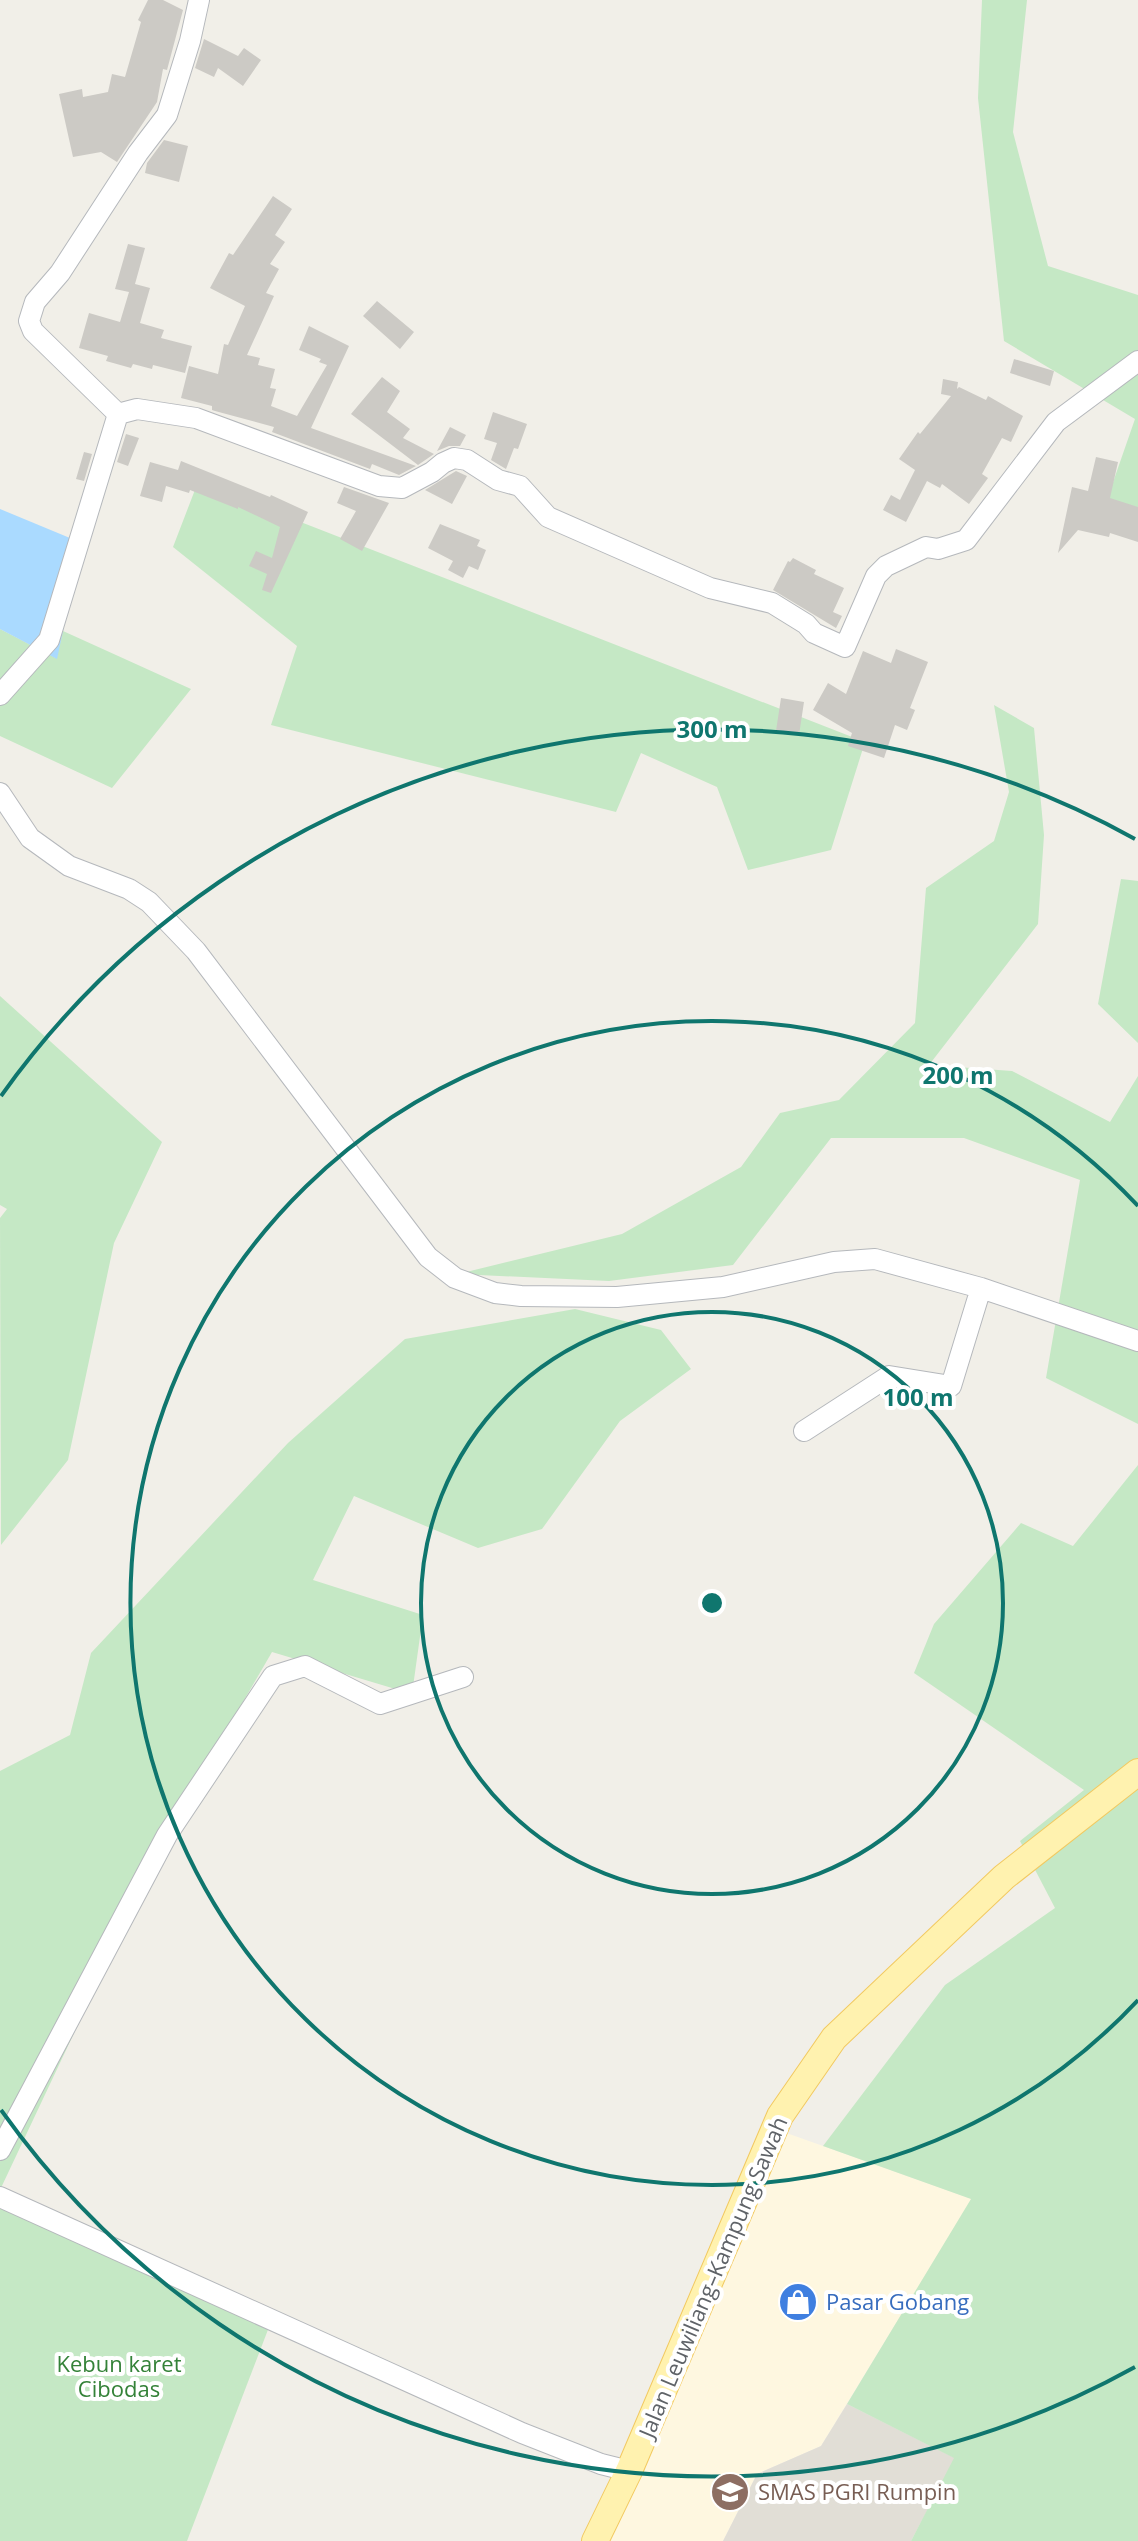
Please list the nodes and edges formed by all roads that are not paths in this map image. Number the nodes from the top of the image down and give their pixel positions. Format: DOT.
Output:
graph roads {
  1 [pos="199,0"];
  2 [pos="1138,361"];
  3 [pos="118,414"];
  4 [pos="0,695"];
  5 [pos="0,793"];
  6 [pos="981,1288"];
  7 [pos="1138,1341"];
  8 [pos="804,1431"];
  9 [pos="463,1677"];
  10 [pos="1138,1772"];
  11 [pos="0,2150"];
  12 [pos="0,2197"];
  13 [pos="629,2471"];
  14 [pos="595,2541"];
  1 -- 3 [label="street"];
  2 -- 3 [label="street"];
  3 -- 4 [label="street"];
  5 -- 6 [label="street"];
  6 -- 7 [label="street"];
  6 -- 8 [label="street"];
  9 -- 11 [label="street"];
  10 -- 13 [label="main road, Jalan Leuwiliang–Kampung Sawah"];
  12 -- 13 [label="street"];
  13 -- 14 [label="main road, Jalan Leuwiliang–Kampung Sawah"];
}
